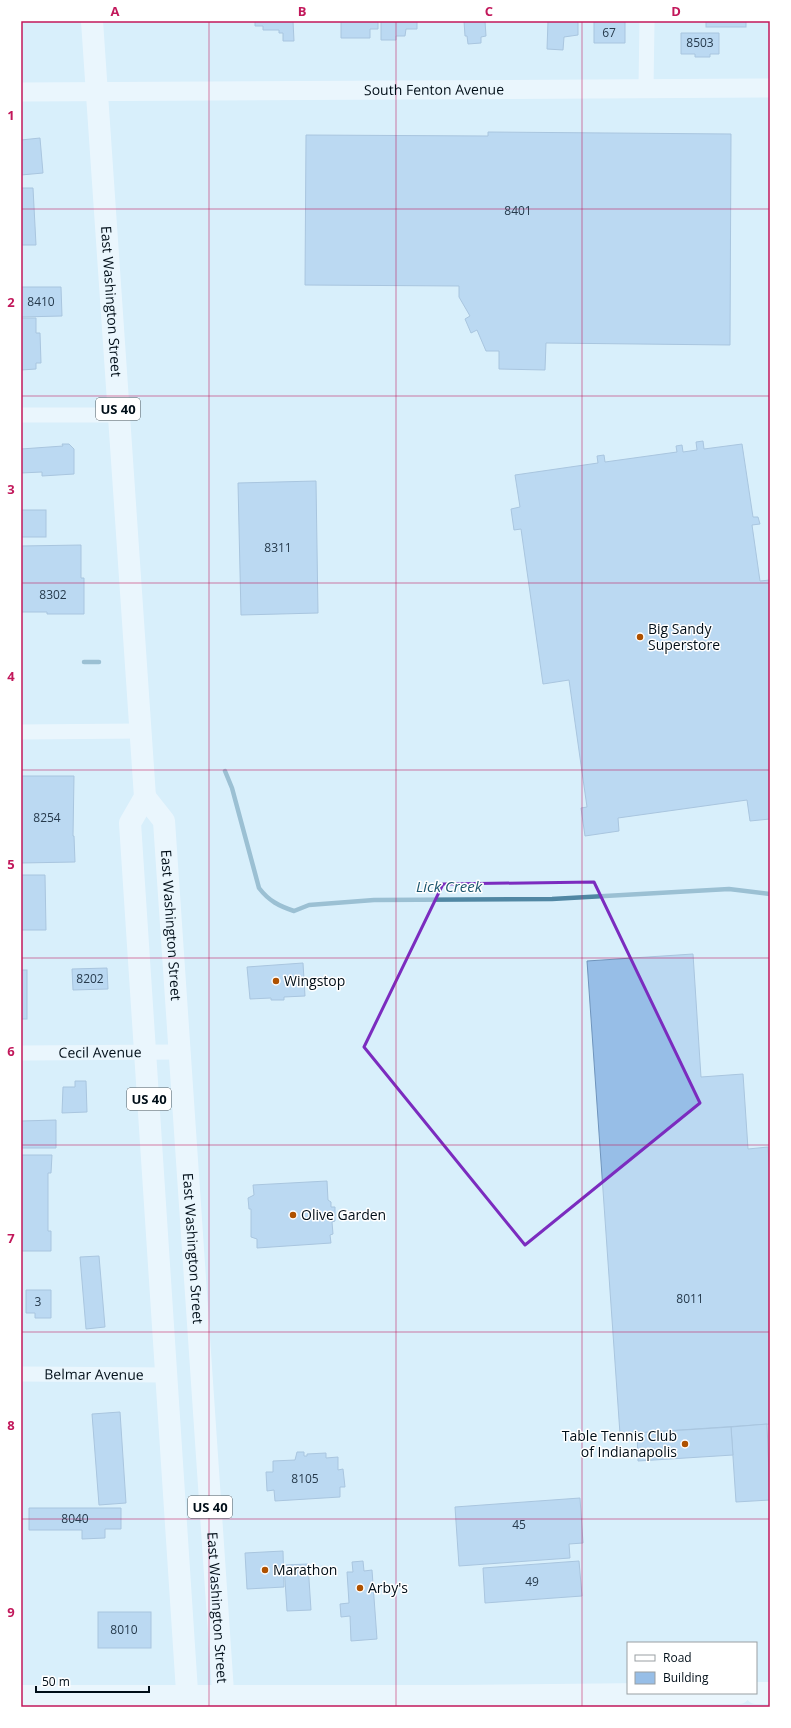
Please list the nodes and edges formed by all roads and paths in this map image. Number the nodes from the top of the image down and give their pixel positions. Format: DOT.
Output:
graph roads {
  1 [pos="92,21"];
  2 [pos="647,21"];
  3 [pos="646,87"];
  4 [pos="770,88"];
  5 [pos="21,92"];
  6 [pos="97,92"];
  7 [pos="21,415"];
  8 [pos="119,415"];
  9 [pos="141,731"];
  10 [pos="21,732"];
  11 [pos="145,797"];
  12 [pos="180,1052"];
  13 [pos="21,1053"];
  14 [pos="146,1053"];
  15 [pos="21,1374"];
  16 [pos="167,1375"];
  17 [pos="757,1693"];
  18 [pos="770,1693"];
  19 [pos="645,1694"];
  20 [pos="21,1696"];
  21 [pos="206,1700"];
  1 -- 6 [label="main road, East Washington Street / US 40"];
  2 -- 3 [label="street"];
  3 -- 4 [label="street, South Fenton Avenue"];
  3 -- 6 [label="street, South Fenton Avenue"];
  5 -- 6 [label="street, South Fenton Avenue"];
  6 -- 8 [label="main road, East Washington Street / US 40"];
  7 -- 8 [label="street"];
  8 -- 9 [label="main road, East Washington Street / US 40"];
  9 -- 10 [label="street"];
  9 -- 11 [label="main road, East Washington Street / US 40"];
  11 -- 12 [label="main road, East Washington Street / US 40"];
  11 -- 14 [label="main road, US 40"];
  12 -- 14 [label="street, Cecil Avenue"];
  12 -- 21 [label="main road, East Washington Street / US 40"];
  13 -- 14 [label="street, Cecil Avenue"];
  14 -- 16 [label="main road, US 40"];
  15 -- 16 [label="street, Belmar Avenue"];
  16 -- 21 [label="main road, US 40"];
  17 -- 18 [label="main road"];
  19 -- 21 [label="main road"];
  20 -- 21 [label="main road"];
}
